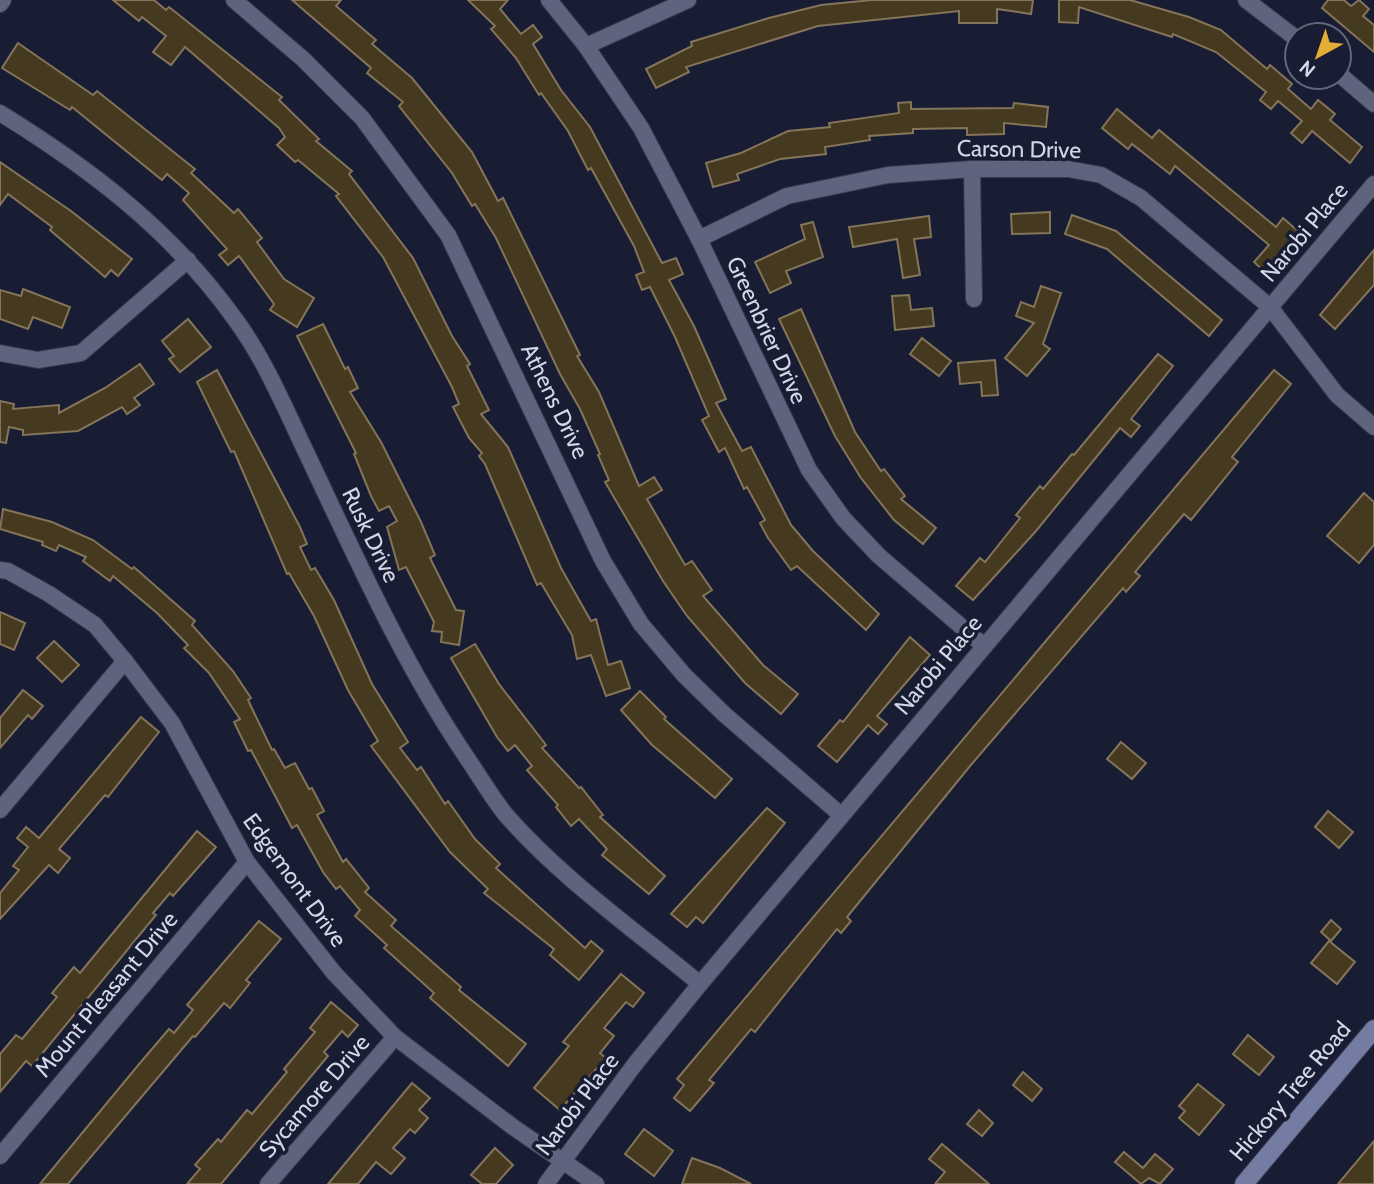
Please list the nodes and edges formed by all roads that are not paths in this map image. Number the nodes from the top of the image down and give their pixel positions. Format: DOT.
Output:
graph roads {
  1 [pos="3,0"];
  2 [pos="234,0"];
  3 [pos="549,0"];
  4 [pos="688,0"];
  5 [pos="1246,0"];
  6 [pos="0,5"];
  7 [pos="1283,28"];
  8 [pos="586,46"];
  9 [pos="1353,86"];
  10 [pos="1374,104"];
  11 [pos="0,113"];
  12 [pos="972,169"];
  13 [pos="1374,184"];
  14 [pos="699,239"];
  15 [pos="188,260"];
  16 [pos="974,299"];
  17 [pos="1270,307"];
  18 [pos="0,353"];
  19 [pos="1374,427"];
  20 [pos="0,570"];
  21 [pos="984,646"];
  22 [pos="125,661"];
  23 [pos="0,810"];
  24 [pos="841,815"];
  25 [pos="247,862"];
  26 [pos="700,984"];
  27 [pos="1374,1029"];
  28 [pos="395,1037"];
  29 [pos="0,1156"];
  30 [pos="563,1161"];
  31 [pos="268,1184"];
  32 [pos="546,1184"];
  33 [pos="596,1184"];
  34 [pos="1244,1184"];
  1 -- 6 [label="street"];
  2 -- 24 [label="street, Athens Drive"];
  3 -- 8 [label="street, Greenbrier Drive"];
  4 -- 8 [label="street"];
  5 -- 7 [label="street"];
  8 -- 14 [label="street, Greenbrier Drive"];
  9 -- 10 [label="street"];
  11 -- 15 [label="street, Rusk Drive"];
  12 -- 14 [label="street, Carson Drive"];
  12 -- 16 [label="street"];
  12 -- 17 [label="street, Carson Drive"];
  13 -- 17 [label="street, Narobi Place"];
  14 -- 21 [label="street, Greenbrier Drive"];
  15 -- 18 [label="street"];
  15 -- 26 [label="street, Rusk Drive"];
  17 -- 19 [label="street, Carson Drive"];
  17 -- 21 [label="street, Narobi Place"];
  20 -- 22 [label="street, Edgemont Drive"];
  21 -- 24 [label="street, Narobi Place"];
  22 -- 23 [label="street"];
  22 -- 25 [label="street, Edgemont Drive"];
  24 -- 26 [label="street, Narobi Place"];
  25 -- 28 [label="street, Edgemont Drive"];
  25 -- 29 [label="street, Mount Pleasant Drive"];
  26 -- 30 [label="street, Narobi Place"];
  27 -- 34 [label="street, Hickory Tree Road"];
  28 -- 30 [label="street, Edgemont Drive"];
  28 -- 31 [label="street, Sycamore Drive"];
  30 -- 32 [label="street, Narobi Place"];
  30 -- 33 [label="street, Edgemont Drive"];
}
